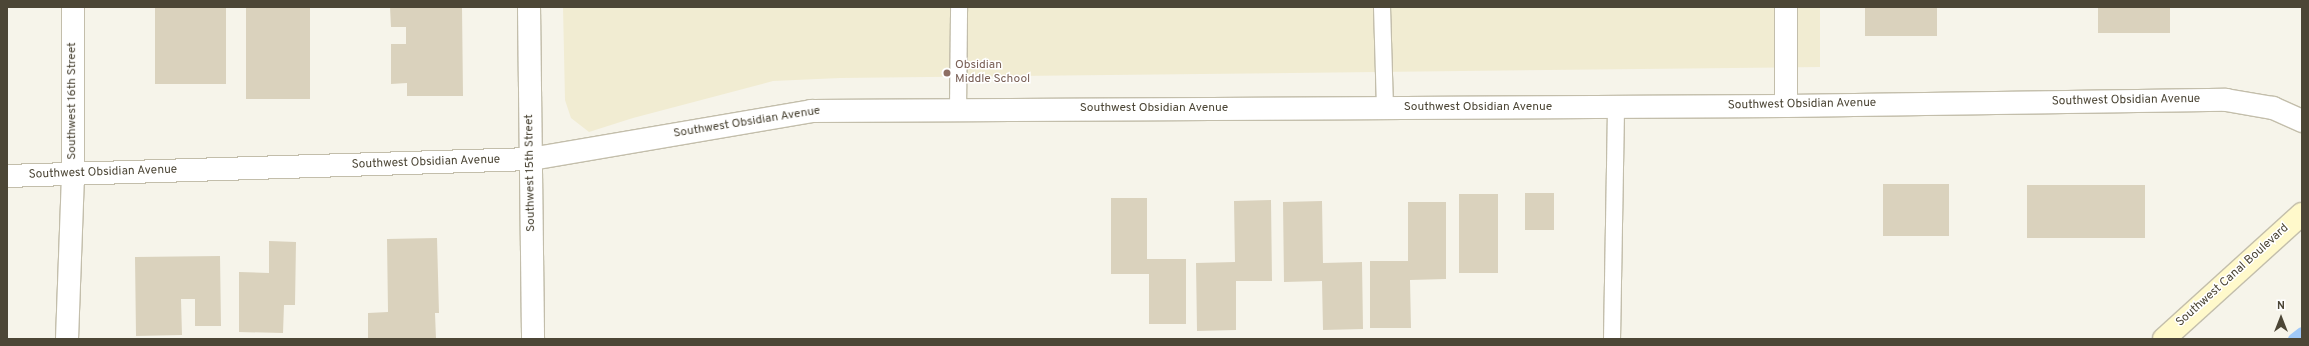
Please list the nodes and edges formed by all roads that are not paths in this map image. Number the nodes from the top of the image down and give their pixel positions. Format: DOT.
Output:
graph roads {
  1 [pos="73,7"];
  2 [pos="529,7"];
  3 [pos="959,7"];
  4 [pos="1382,7"];
  5 [pos="1786,7"];
  6 [pos="1786,106"];
  7 [pos="1616,107"];
  8 [pos="1385,108"];
  9 [pos="958,110"];
  10 [pos="2302,121"];
  11 [pos="532,159"];
  12 [pos="73,175"];
  13 [pos="7,176"];
  14 [pos="2302,214"];
  15 [pos="67,339"];
  16 [pos="532,339"];
  17 [pos="1612,339"];
  18 [pos="2164,339"];
  1 -- 12 [label="street, Southwest 16th Street"];
  2 -- 11 [label="street, Southwest 15th Street"];
  3 -- 9 [label="lane"];
  4 -- 8 [label="lane"];
  5 -- 6 [label="street"];
  6 -- 7 [label="street, Southwest Obsidian Avenue"];
  6 -- 10 [label="street, Southwest Obsidian Avenue"];
  7 -- 8 [label="street, Southwest Obsidian Avenue"];
  7 -- 17 [label="lane"];
  8 -- 9 [label="street, Southwest Obsidian Avenue"];
  9 -- 11 [label="street, Southwest Obsidian Avenue"];
  11 -- 12 [label="street, Southwest Obsidian Avenue"];
  11 -- 16 [label="street, Southwest 15th Street"];
  12 -- 13 [label="street, Southwest Obsidian Avenue"];
  12 -- 15 [label="street, Southwest 16th Street"];
  14 -- 18 [label="main road, Southwest Canal Boulevard"];
}
